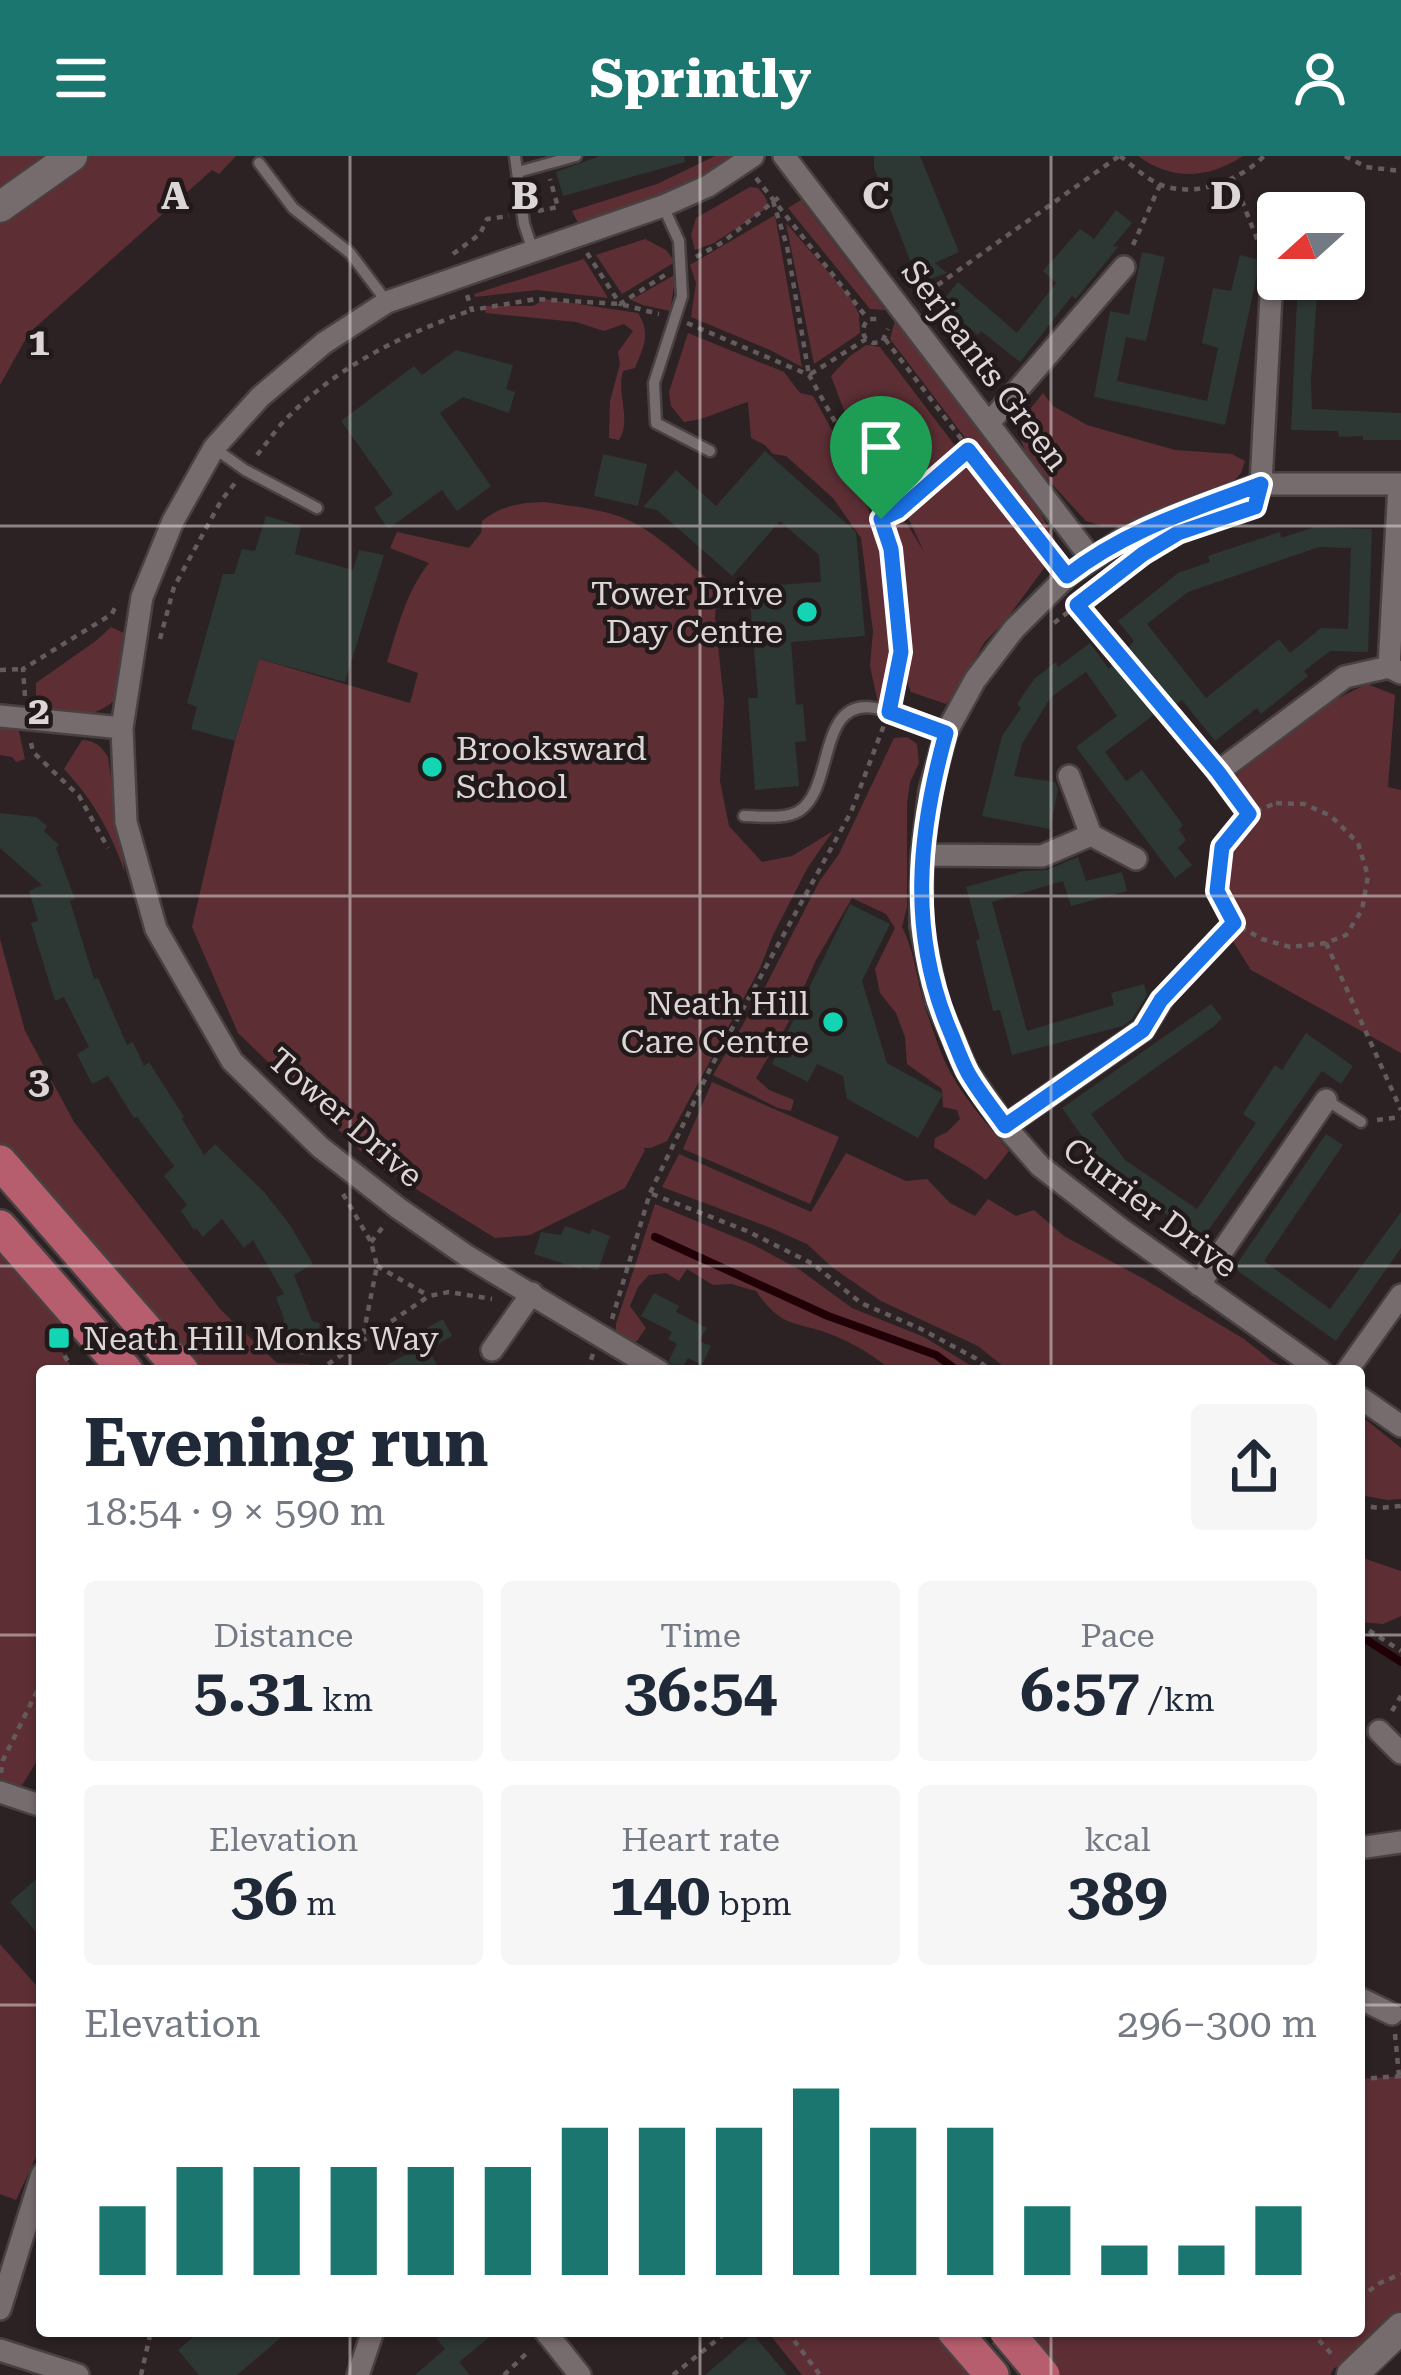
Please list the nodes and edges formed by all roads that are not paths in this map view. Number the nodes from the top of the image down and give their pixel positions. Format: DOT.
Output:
graph roads {
  1 [pos="72,156"];
  2 [pos="515,156"];
  3 [pos="575,156"];
  4 [pos="784,156"];
  5 [pos="749,159"];
  6 [pos="259,163"];
  7 [pos="518,172"];
  8 [pos="663,206"];
  9 [pos="0,207"];
  10 [pos="533,251"];
  11 [pos="1124,267"];
  12 [pos="1271,300"];
  13 [pos="387,302"];
  14 [pos="988,423"];
  15 [pos="214,448"];
  16 [pos="710,452"];
  17 [pos="1261,484"];
  18 [pos="1400,484"];
  19 [pos="317,508"];
  20 [pos="1090,558"];
  21 [pos="1395,670"];
  22 [pos="0,716"];
  23 [pos="122,728"];
  24 [pos="946,733"];
  25 [pos="1218,772"];
  26 [pos="1069,776"];
  27 [pos="744,816"];
  28 [pos="1091,835"];
  29 [pos="922,855"];
  30 [pos="1136,859"];
  31 [pos="1161,1000"];
  32 [pos="1327,1100"];
  33 [pos="1360,1123"];
  34 [pos="1005,1126"];
  35 [pos="0,1162"];
  36 [pos="0,1227"];
  37 [pos="1199,1285"];
  38 [pos="1401,1295"];
  39 [pos="528,1299"];
  40 [pos="492,1350"];
  41 [pos="121,1365"];
  42 [pos="177,1365"];
  43 [pos="649,1365"];
  44 [pos="1313,1365"];
  45 [pos="1352,1365"];
  46 [pos="1365,1401"];
  47 [pos="1401,1426"];
  48 [pos="1379,1731"];
  49 [pos="1401,1753"];
  50 [pos="0,1792"];
  51 [pos="36,1803"];
  52 [pos="1401,1842"];
  53 [pos="1365,1846"];
  54 [pos="1365,2001"];
  55 [pos="1392,2014"];
  56 [pos="36,2193"];
  57 [pos="0,2309"];
  58 [pos="1401,2328"];
  59 [pos="371,2337"];
  60 [pos="549,2337"];
  61 [pos="960,2337"];
  62 [pos="1011,2337"];
  63 [pos="0,2350"];
  64 [pos="1355,2364"];
  65 [pos="78,2375"];
  66 [pos="358,2375"];
  67 [pos="580,2375"];
  68 [pos="992,2375"];
  69 [pos="1043,2375"];
  1 -- 9 [label="street"];
  2 -- 7 [label="lane"];
  3 -- 7 [label="lane"];
  4 -- 14 [label="street, Serjeants Green"];
  5 -- 8 [label="street, Tower Drive"];
  6 -- 13 [label="lane"];
  7 -- 10 [label="lane"];
  8 -- 10 [label="street, Tower Drive"];
  8 -- 16 [label="lane"];
  10 -- 13 [label="street, Tower Drive"];
  11 -- 14 [label="street"];
  12 -- 17 [label="street"];
  13 -- 15 [label="street, Tower Drive"];
  14 -- 20 [label="street, Serjeants Green"];
  15 -- 19 [label="lane"];
  15 -- 23 [label="street, Tower Drive"];
  17 -- 18 [label="street, Currier Drive"];
  17 -- 20 [label="street, Currier Drive"];
  18 -- 21 [label="street"];
  20 -- 24 [label="street, Currier Drive"];
  21 -- 25 [label="street"];
  22 -- 23 [label="street"];
  23 -- 39 [label="street, Tower Drive"];
  24 -- 27 [label="lane"];
  24 -- 29 [label="street, Currier Drive"];
  26 -- 28 [label="street"];
  28 -- 29 [label="street"];
  28 -- 30 [label="street"];
  29 -- 34 [label="street, Currier Drive"];
  31 -- 34 [label="street"];
  32 -- 33 [label="lane"];
  32 -- 37 [label="street"];
  34 -- 37 [label="street, Currier Drive"];
  35 -- 42 [label="main road"];
  36 -- 41 [label="main road"];
  37 -- 44 [label="street, Currier Drive"];
  38 -- 45 [label="street"];
  39 -- 40 [label="street"];
  39 -- 43 [label="street, Tower Drive"];
  46 -- 47 [label="street"];
  48 -- 49 [label="street"];
  50 -- 51 [label="street"];
  52 -- 53 [label="street"];
  54 -- 55 [label="street"];
  56 -- 57 [label="street"];
  58 -- 64 [label="street"];
  59 -- 66 [label="street"];
  60 -- 67 [label="street"];
  61 -- 68 [label="main road"];
  62 -- 69 [label="main road, bridge"];
  63 -- 65 [label="street"];
}
